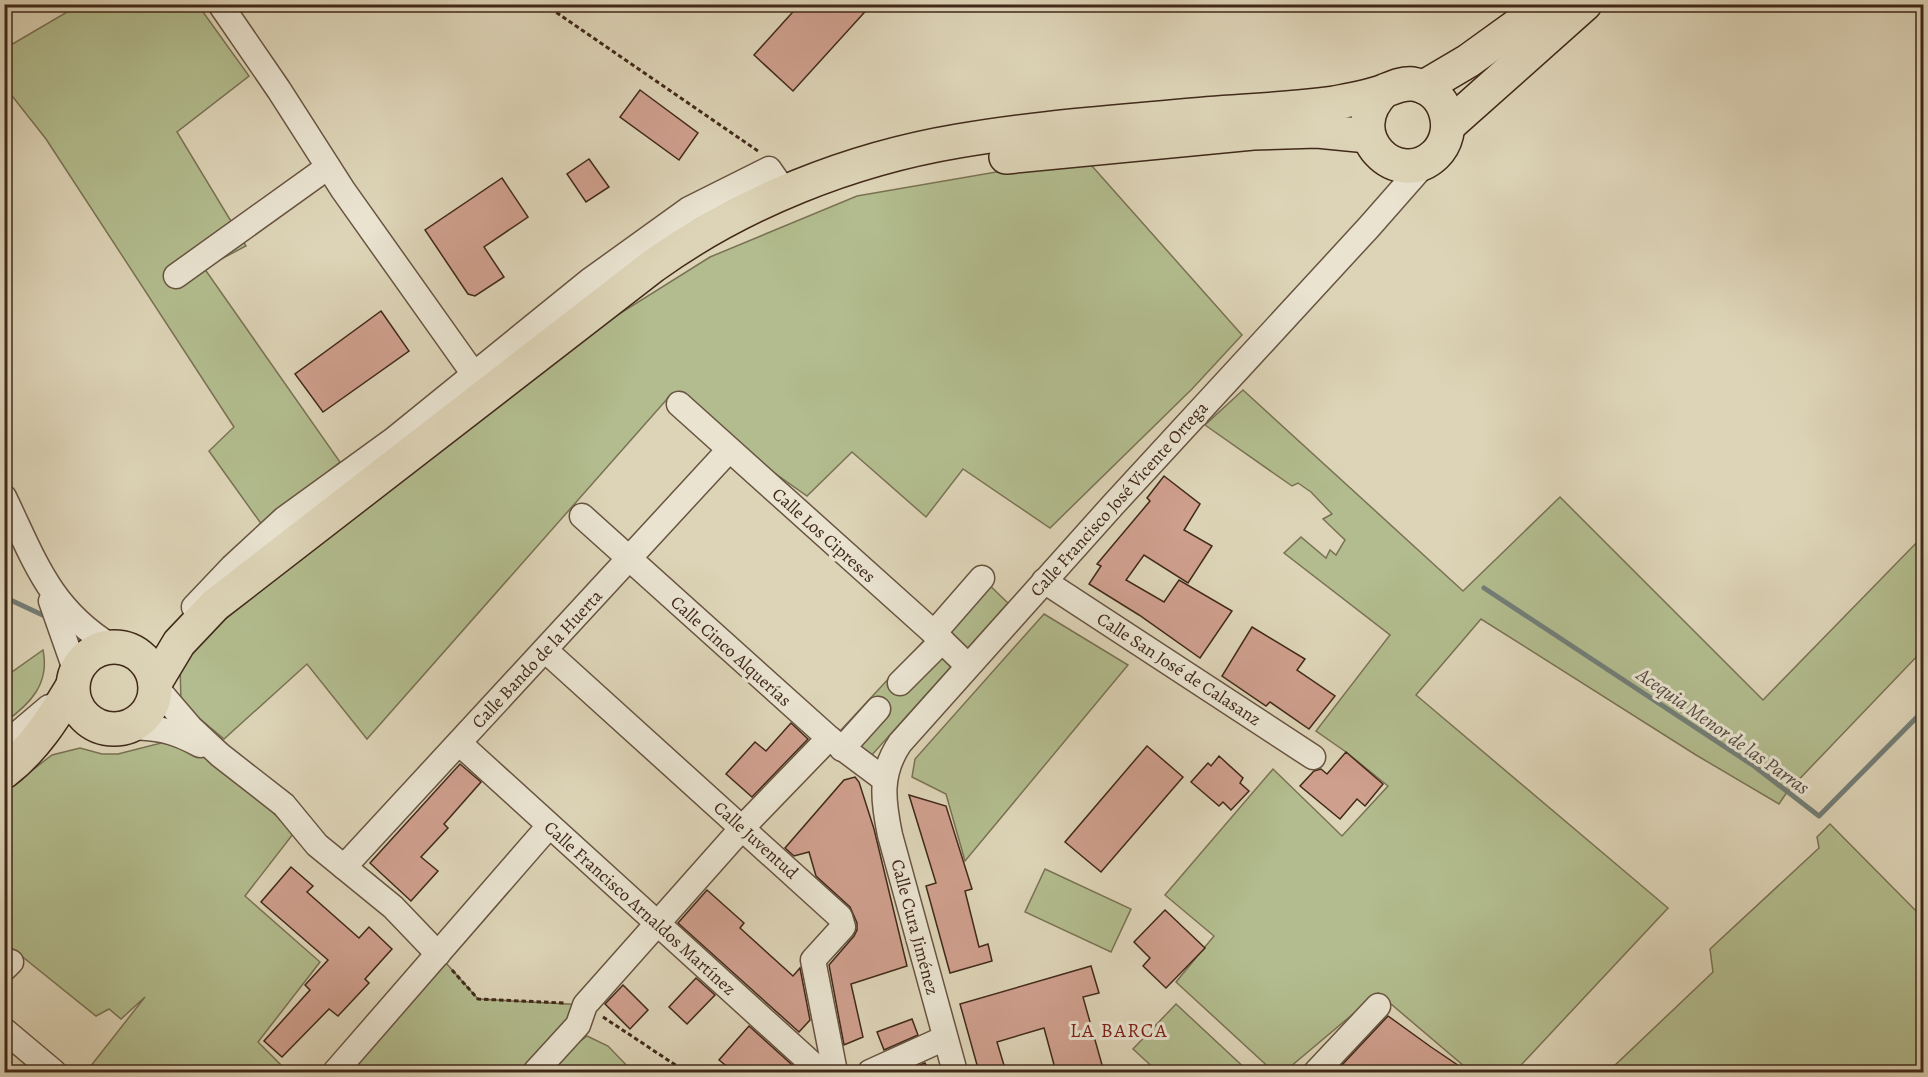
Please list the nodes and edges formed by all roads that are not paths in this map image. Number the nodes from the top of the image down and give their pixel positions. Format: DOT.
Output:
graph roads {
  1 [pos="220,4"];
  2 [pos="1547,4"];
  3 [pos="1585,4"];
  4 [pos="1424,87"];
  5 [pos="1384,91"];
  6 [pos="1448,126"];
  7 [pos="1376,147"];
  8 [pos="1427,161"];
  9 [pos="328,166"];
  10 [pos="785,192"];
  11 [pos="1369,227"];
  12 [pos="176,276"];
  13 [pos="627,286"];
  14 [pos="473,373"];
  15 [pos="679,404"];
  16 [pos="729,450"];
  17 [pos="4,496"];
  18 [pos="582,516"];
  19 [pos="629,559"];
  20 [pos="982,578"];
  21 [pos="1044,581"];
  22 [pos="48,587"];
  23 [pos="215,605"];
  24 [pos="178,624"];
  25 [pos="938,637"];
  26 [pos="115,646"];
  27 [pos="545,650"];
  28 [pos="968,666"];
  29 [pos="74,680"];
  30 [pos="900,683"];
  31 [pos="155,685"];
  32 [pos="878,709"];
  33 [pos="118,728"];
  34 [pos="459,743"];
  35 [pos="836,743"];
  36 [pos="220,755"];
  37 [pos="1313,757"];
  38 [pos="10,759"];
  39 [pos="885,780"];
  40 [pos="549,826"];
  41 [pos="743,827"];
  42 [pos="344,867"];
  43 [pos="657,924"];
  44 [pos="438,954"];
  45 [pos="1378,1006"];
  46 [pos="4,1030"];
  47 [pos="945,1038"];
  48 [pos="1319,1071"];
  49 [pos="54,1072"];
  50 [pos="335,1072"];
  51 [pos="535,1072"];
  52 [pos="821,1072"];
  53 [pos="835,1072"];
  54 [pos="870,1072"];
  55 [pos="955,1072"];
  1 -- 9 [label="street"];
  2 -- 4 [label="highway"];
  3 -- 6 [label="highway"];
  4 -- 5 [label="highway"];
  4 -- 6 [label="highway"];
  5 -- 7 [label="highway"];
  5 -- 10 [label="highway"];
  6 -- 8 [label="highway"];
  7 -- 8 [label="highway"];
  7 -- 11 [label="street"];
  7 -- 13 [label="highway"];
  8 -- 11 [label="street"];
  9 -- 12 [label="street"];
  9 -- 14 [label="street"];
  10 -- 13 [label="highway"];
  10 -- 14 [label="street"];
  11 -- 21 [label="street, Calle Francisco José Vicente Ortega"];
  13 -- 23 [label="highway"];
  14 -- 24 [label="street"];
  15 -- 16 [label="street, Calle Los Cipreses"];
  16 -- 19 [label="street, Calle Bando de la Huerta"];
  16 -- 25 [label="street, Calle Los Cipreses"];
  17 -- 22 [label="street"];
  18 -- 19 [label="street, Calle Cinco Alquerías"];
  19 -- 27 [label="street, Calle Bando de la Huerta"];
  19 -- 35 [label="street, Calle Cinco Alquerías"];
  20 -- 25 [label="street"];
  21 -- 28 [label="street, Calle Francisco José Vicente Ortega"];
  21 -- 37 [label="street, Calle San José de Calasanz"];
  22 -- 26 [label="street"];
  22 -- 29 [label="street"];
  23 -- 24 [label="highway"];
  23 -- 31 [label="highway"];
  24 -- 26 [label="highway"];
  25 -- 28 [label="street, Calle Los Cipreses"];
  25 -- 30 [label="street"];
  26 -- 29 [label="highway"];
  26 -- 31 [label="highway"];
  27 -- 34 [label="street, Calle Bando de la Huerta"];
  27 -- 41 [label="street, Calle Juventud"];
  28 -- 39 [label="street, Calle Francisco José Vicente Ortega"];
  29 -- 33 [label="highway"];
  29 -- 38 [label="highway"];
  31 -- 33 [label="highway"];
  31 -- 36 [label="street"];
  32 -- 35 [label="street"];
  33 -- 36 [label="street"];
  33 -- 38 [label="highway"];
  34 -- 40 [label="street, Calle Francisco Arnaldos Martínez"];
  34 -- 42 [label="street, Calle Bando de la Huerta"];
  35 -- 39 [label="street, Calle Cinco Alquerías"];
  35 -- 41 [label="street"];
  36 -- 42 [label="street"];
  39 -- 47 [label="street, Calle Cura Jiménez"];
  40 -- 43 [label="street, Calle Francisco Arnaldos Martínez"];
  40 -- 44 [label="street"];
  41 -- 43 [label="street"];
  41 -- 53 [label="street, Calle Juventud"];
  42 -- 44 [label="street"];
  43 -- 51 [label="street"];
  43 -- 52 [label="street, Calle Francisco Arnaldos Martínez"];
  44 -- 50 [label="street"];
  45 -- 48 [label="street"];
  46 -- 49 [label="street"];
  47 -- 54 [label="street"];
  47 -- 55 [label="street, Calle Cura Jiménez"];
}
